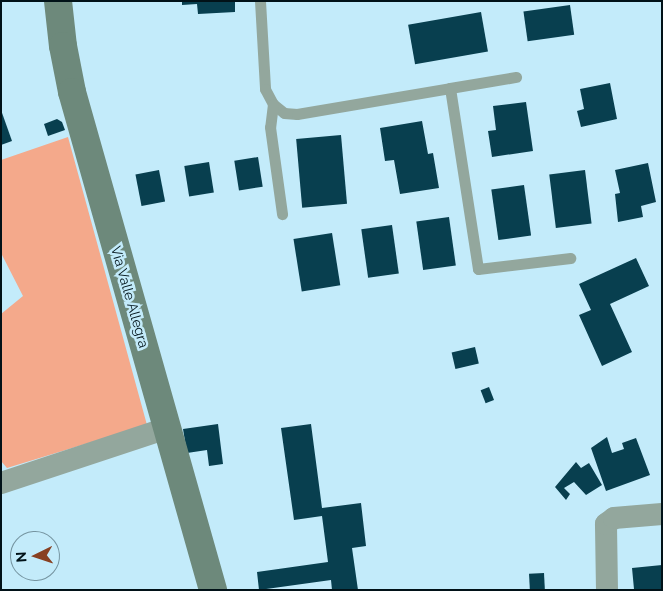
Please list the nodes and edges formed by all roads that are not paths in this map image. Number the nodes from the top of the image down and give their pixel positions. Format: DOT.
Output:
graph roads {
  1 [pos="58,1"];
  2 [pos="260,1"];
  3 [pos="516,77"];
  4 [pos="450,88"];
  5 [pos="273,104"];
  6 [pos="282,214"];
  7 [pos="570,258"];
  8 [pos="167,428"];
  9 [pos="1,483"];
  10 [pos="662,514"];
  11 [pos="213,590"];
  12 [pos="607,590"];
  1 -- 8 [label="main road, Via Valle Allegra"];
  2 -- 5 [label="lane"];
  3 -- 4 [label="lane"];
  4 -- 5 [label="lane"];
  4 -- 7 [label="lane"];
  5 -- 6 [label="lane"];
  8 -- 9 [label="street"];
  8 -- 11 [label="main road, Via Valle Allegra"];
  10 -- 12 [label="street"];
}
